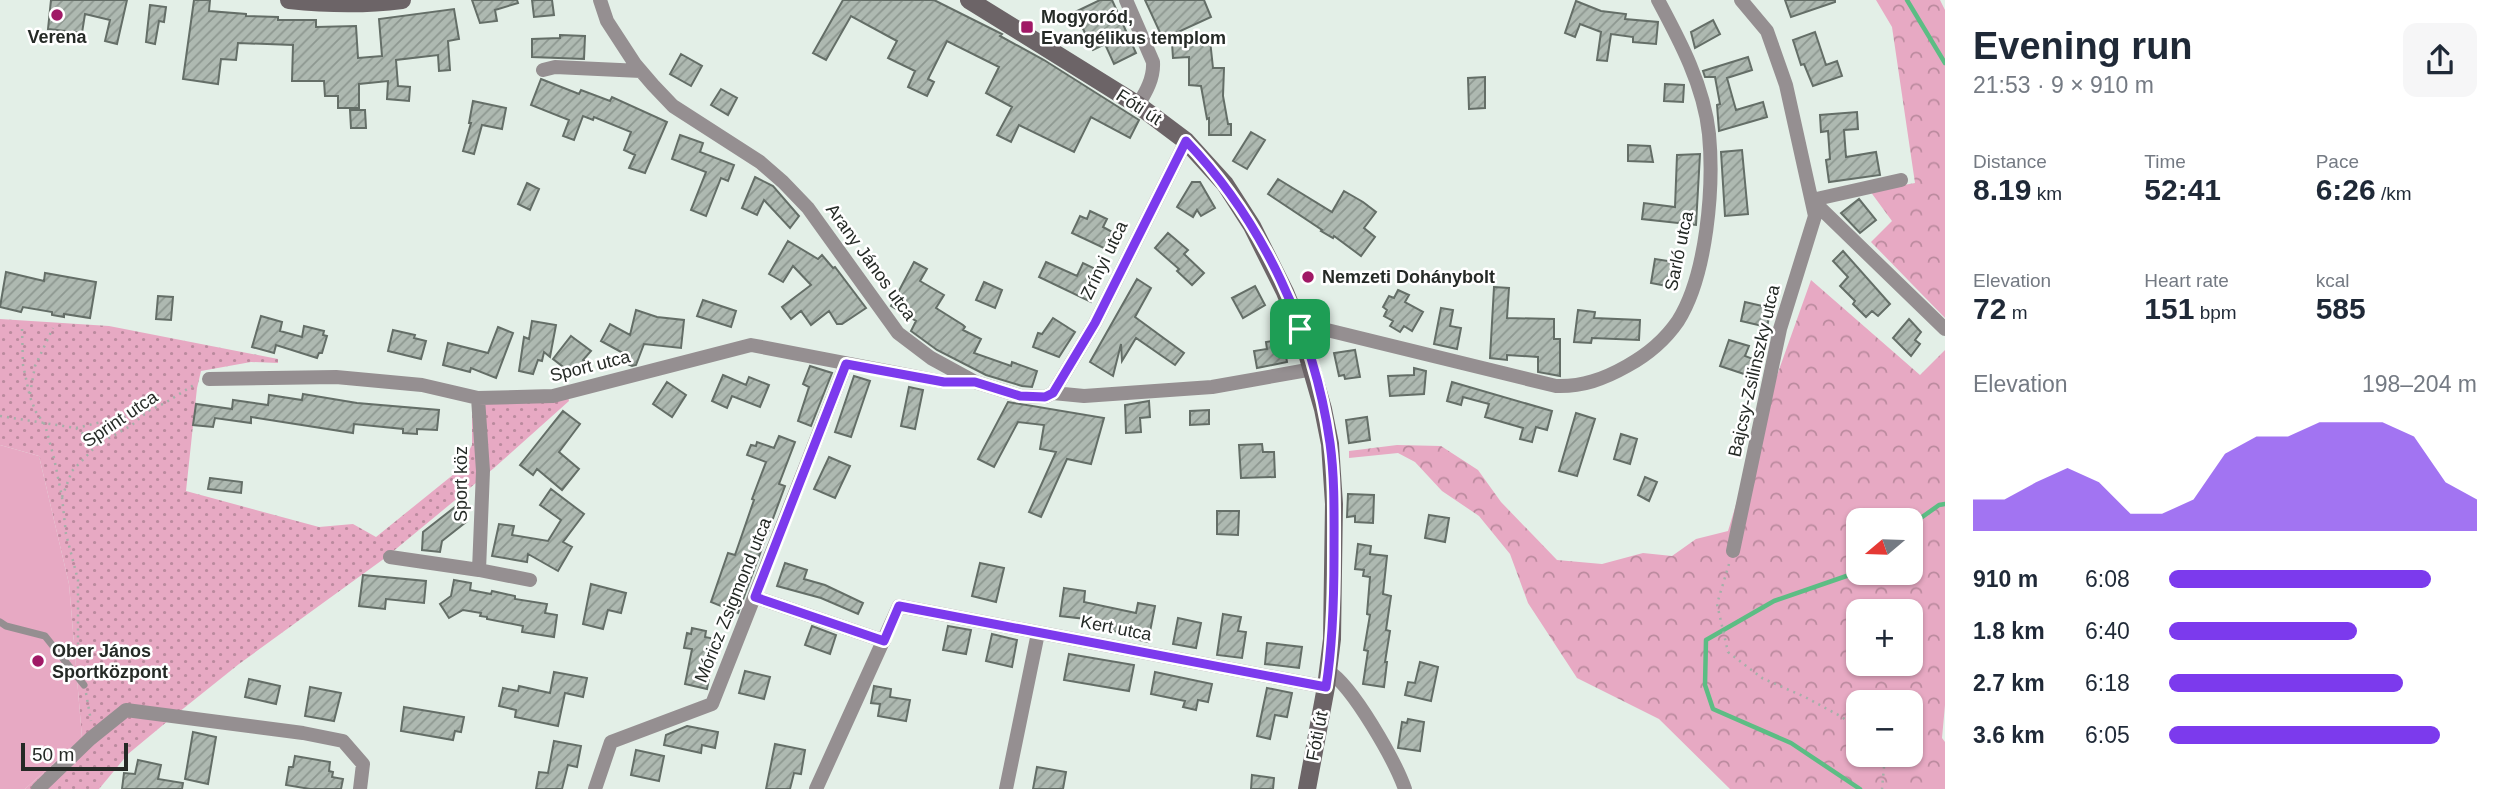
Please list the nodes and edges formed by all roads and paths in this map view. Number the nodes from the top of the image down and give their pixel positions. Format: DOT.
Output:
graph roads {
  1 [pos="289,0"];
  2 [pos="402,0"];
  3 [pos="600,0"];
  4 [pos="969,0"];
  5 [pos="1126,0"];
  6 [pos="1658,0"];
  7 [pos="1741,0"];
  8 [pos="543,70"];
  9 [pos="641,71"];
  10 [pos="1138,105"];
  11 [pos="1186,141"];
  12 [pos="1901,180"];
  13 [pos="1812,200"];
  14 [pos="22,328"];
  15 [pos="53,328"];
  16 [pos="1945,328"];
  17 [pos="1300,329"];
  18 [pos="846,364"];
  19 [pos="1313,369"];
  20 [pos="209,379"];
  21 [pos="975,382"];
  22 [pos="1053,393"];
  23 [pos="30,397"];
  24 [pos="478,398"];
  25 [pos="148,411"];
  26 [pos="0,416"];
  27 [pos="45,425"];
  28 [pos="76,428"];
  29 [pos="97,445"];
  30 [pos="62,497"];
  31 [pos="1733,551"];
  32 [pos="390,557"];
  33 [pos="479,570"];
  34 [pos="530,580"];
  35 [pos="755,597"];
  36 [pos="0,622"];
  37 [pos="1038,634"];
  38 [pos="884,641"];
  39 [pos="1327,679"];
  40 [pos="84,685"];
  41 [pos="1846,720"];
  42 [pos="90,739"];
  43 [pos="1884,767"];
  44 [pos="38,789"];
  45 [pos="360,789"];
  46 [pos="595,789"];
  47 [pos="816,789"];
  48 [pos="1006,789"];
  49 [pos="1307,789"];
  50 [pos="1405,789"];
  51 [pos="1882,789"];
  1 -- 2 [label="main road"];
  3 -- 9 [label="street, Arany János utca"];
  4 -- 10 [label="main road, Fóti út"];
  5 -- 10 [label="street"];
  6 -- 17 [label="street, Sarló utca"];
  7 -- 13 [label="street, Bajcsy-Zsilinszky utca"];
  8 -- 9 [label="street"];
  9 -- 21 [label="street, Arany János utca"];
  10 -- 11 [label="main road, Fóti út"];
  11 -- 17 [label="main road, Fóti út"];
  11 -- 22 [label="street, Zrínyi utca"];
  12 -- 13 [label="street"];
  13 -- 16 [label="street"];
  13 -- 31 [label="street, Bajcsy-Zsilinszky utca"];
  14 -- 23 [label="path"];
  15 -- 23 [label="path"];
  17 -- 19 [label="main road, Fóti út"];
  18 -- 21 [label="street, Sport utca"];
  18 -- 24 [label="street, Sport utca"];
  18 -- 35 [label="street, Móricz Zsigmond utca"];
  19 -- 22 [label="street, Arany János utca"];
  19 -- 39 [label="main road, Fóti út"];
  20 -- 24 [label="street, Sport utca"];
  20 -- 25 [label="path, Sprint utca"];
  21 -- 22 [label="street, Arany János utca"];
  23 -- 27 [label="path"];
  24 -- 33 [label="street, Sport köz"];
  25 -- 28 [label="path"];
  25 -- 29 [label="path, Sprint utca"];
  26 -- 27 [label="path"];
  27 -- 28 [label="path"];
  27 -- 30 [label="path"];
  28 -- 29 [label="path"];
  29 -- 30 [label="path, Sprint utca"];
  30 -- 40 [label="path"];
  31 -- 41 [label="path"];
  32 -- 33 [label="street"];
  33 -- 34 [label="street"];
  35 -- 38 [label="street"];
  35 -- 46 [label="street, Móricz Zsigmond utca"];
  36 -- 40 [label="lane"];
  37 -- 38 [label="street, Kert utca"];
  37 -- 39 [label="street, Kert utca"];
  37 -- 48 [label="street"];
  38 -- 47 [label="street"];
  39 -- 49 [label="main road, Fóti út"];
  39 -- 50 [label="street"];
  40 -- 42 [label="path"];
  42 -- 44 [label="street"];
  42 -- 45 [label="street"];
  43 -- 51 [label="path"];
}
